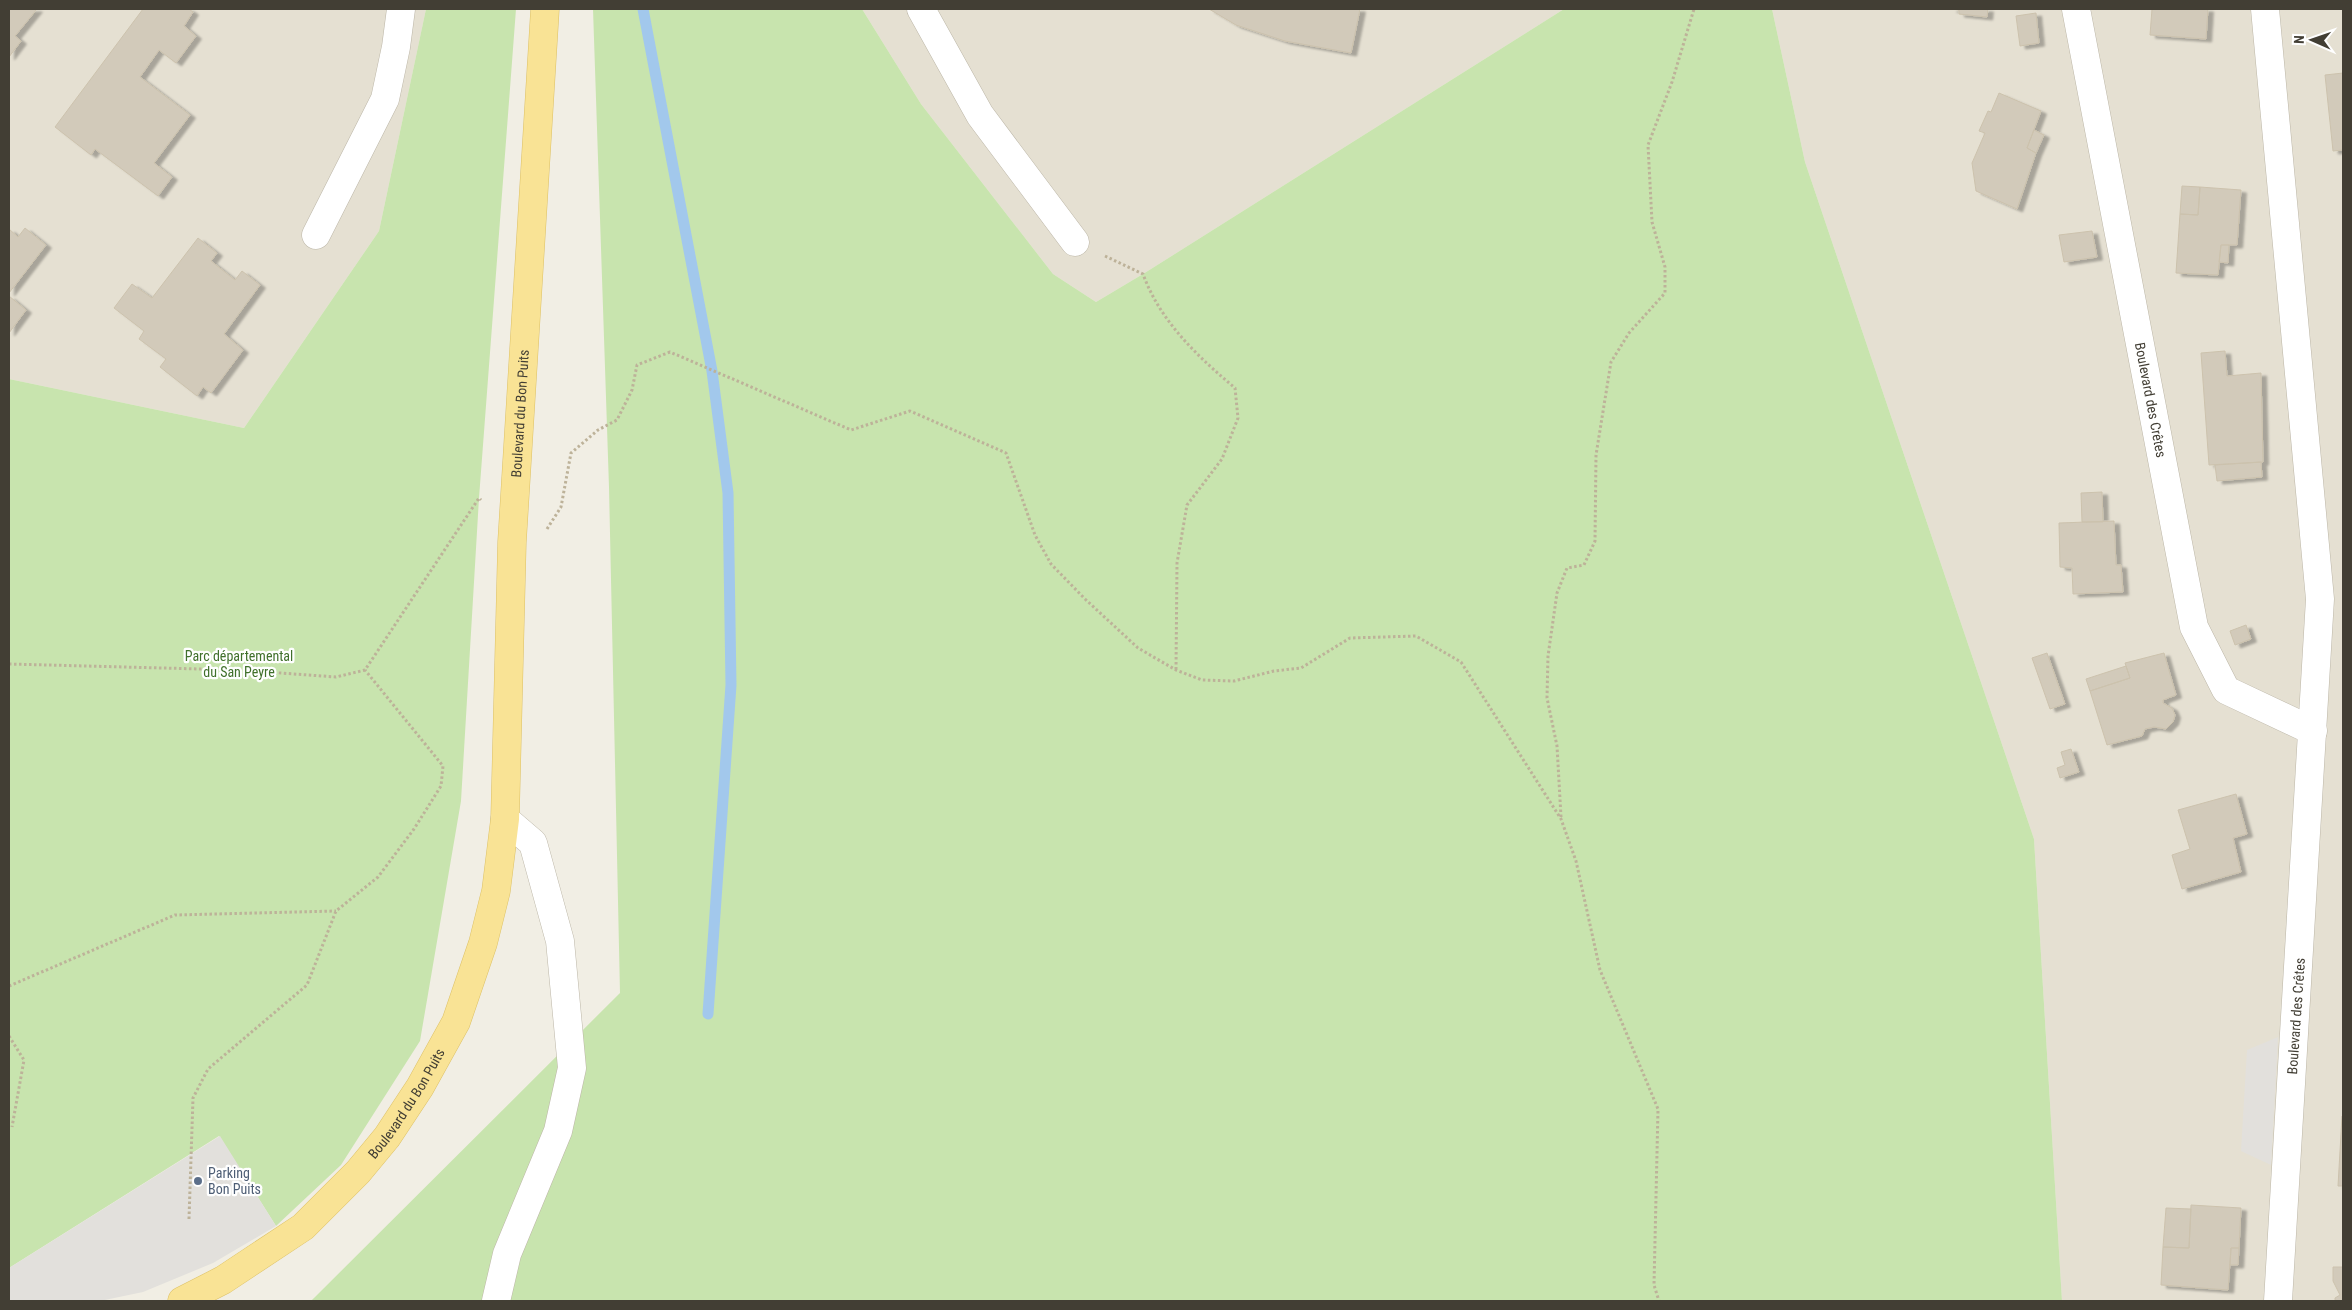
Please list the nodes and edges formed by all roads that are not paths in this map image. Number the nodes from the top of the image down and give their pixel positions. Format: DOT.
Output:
graph roads {
  1 [pos="401,9"];
  2 [pos="545,9"];
  3 [pos="921,9"];
  4 [pos="2076,9"];
  5 [pos="2265,9"];
  6 [pos="316,235"];
  7 [pos="1075,242"];
  8 [pos="2314,731"];
  9 [pos="505,819"];
  10 [pos="182,1301"];
  11 [pos="496,1301"];
  12 [pos="2278,1301"];
  1 -- 6 [label="street"];
  2 -- 9 [label="main road, Boulevard du Bon Puits"];
  3 -- 7 [label="street"];
  4 -- 8 [label="street, Boulevard des Crêtes"];
  5 -- 8 [label="street, Boulevard des Crêtes"];
  8 -- 12 [label="street, Boulevard des Crêtes"];
  9 -- 10 [label="main road, Boulevard du Bon Puits"];
  9 -- 11 [label="street"];
}
